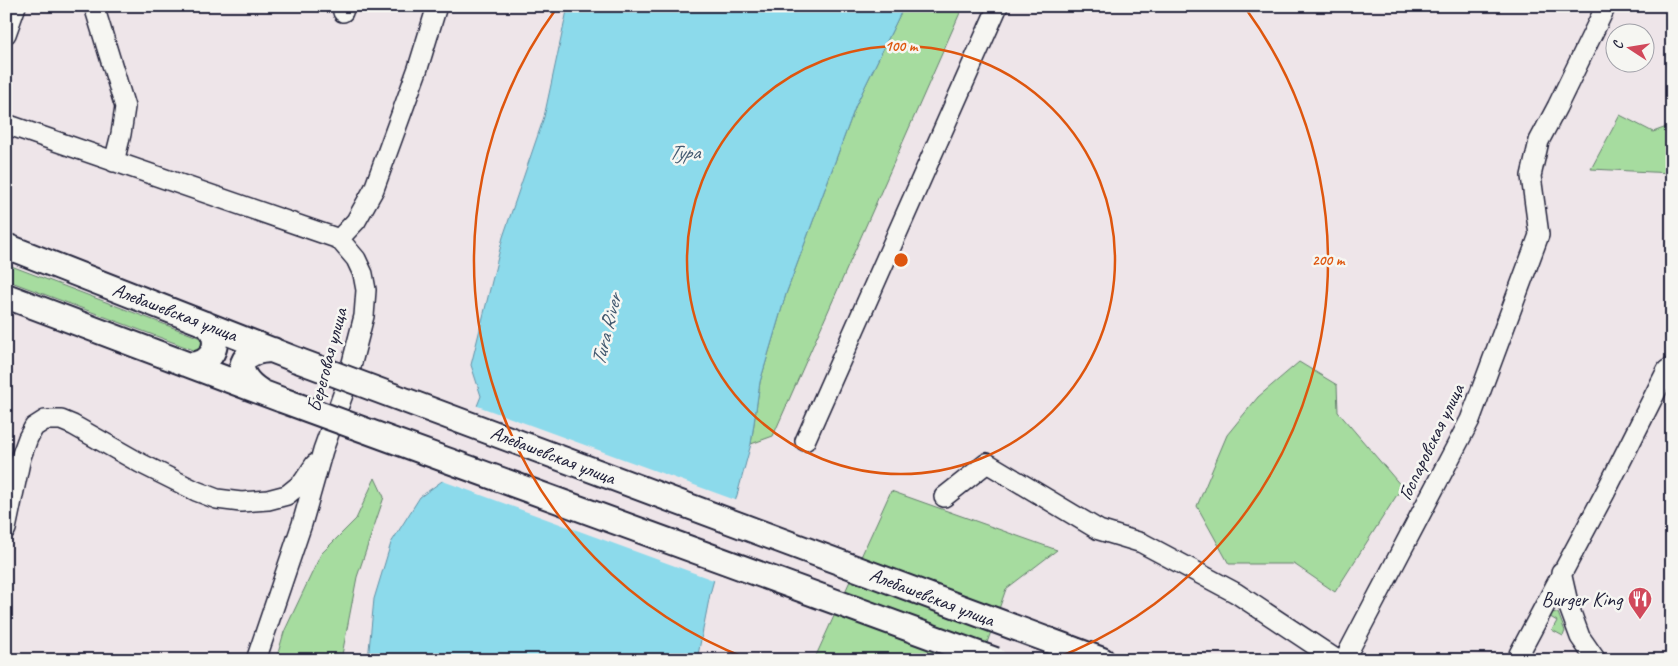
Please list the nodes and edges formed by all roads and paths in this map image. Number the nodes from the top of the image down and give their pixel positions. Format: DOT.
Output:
graph roads {
  1 [pos="16,6"];
  2 [pos="94,6"];
  3 [pos="437,6"];
  4 [pos="998,6"];
  5 [pos="1606,6"];
  6 [pos="6,34"];
  7 [pos="6,124"];
  8 [pos="114,162"];
  9 [pos="338,239"];
  10 [pos="6,246"];
  11 [pos="6,296"];
  12 [pos="206,324"];
  13 [pos="273,350"];
  14 [pos="186,364"];
  15 [pos="1672,367"];
  16 [pos="272,396"];
  17 [pos="805,441"];
  18 [pos="323,450"];
  19 [pos="944,497"];
  20 [pos="6,529"];
  21 [pos="1561,572"];
  22 [pos="256,660"];
  23 [pos="995,660"];
  24 [pos="1102,660"];
  25 [pos="1337,660"];
  26 [pos="1344,660"];
  27 [pos="1518,660"];
  28 [pos="1596,660"];
  1 -- 6 [label="street"];
  2 -- 8 [label="street"];
  3 -- 9 [label="street"];
  4 -- 17 [label="street"];
  5 -- 26 [label="street, Госпаровская улица"];
  7 -- 8 [label="street, Береговая улица"];
  8 -- 9 [label="street, Береговая улица"];
  9 -- 18 [label="street, Береговая улица"];
  10 -- 12 [label="main road, Алебашевская улица"];
  11 -- 14 [label="main road, Алебашевская улица"];
  12 -- 13 [label="main road, Алебашевская улица"];
  12 -- 14 [label="main road"];
  13 -- 16 [label="main road"];
  13 -- 24 [label="main road, Алебашевская улица, bridge"];
  14 -- 16 [label="main road, Алебашевская улица"];
  15 -- 21 [label="street"];
  16 -- 23 [label="main road, Алебашевская улица, bridge"];
  18 -- 20 [label="street"];
  18 -- 22 [label="street, Береговая улица"];
  19 -- 25 [label="street"];
  21 -- 27 [label="street"];
  21 -- 28 [label="street"];
}
